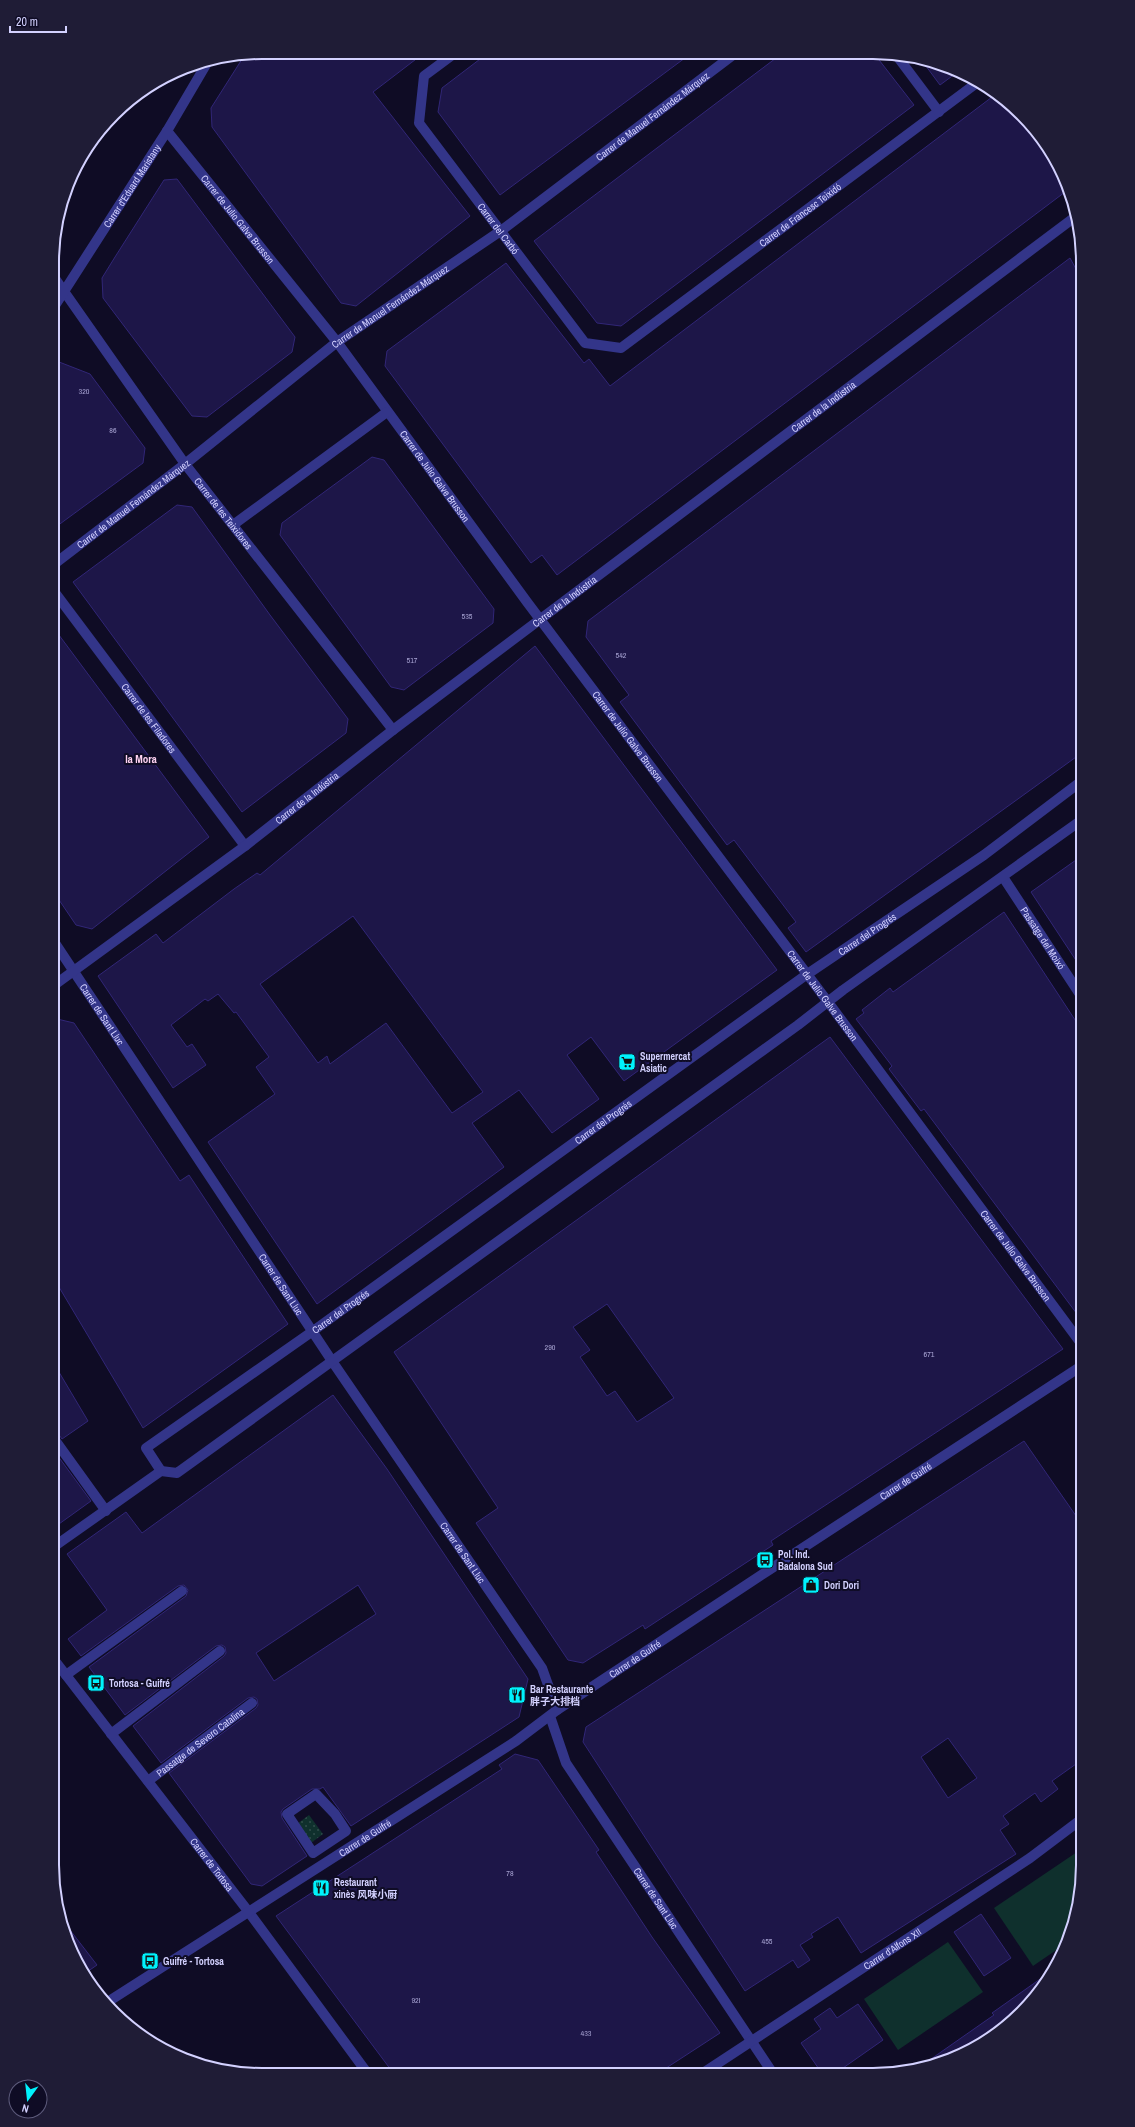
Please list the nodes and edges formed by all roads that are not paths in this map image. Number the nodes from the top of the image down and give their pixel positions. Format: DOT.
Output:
graph roads {
  1 [pos="447,59"];
  2 [pos="728,59"];
  3 [pos="901,61"];
  4 [pos="204,68"];
  5 [pos="973,86"];
  6 [pos="939,112"];
  7 [pos="167,131"];
  8 [pos="1071,220"];
  9 [pos="502,230"];
  10 [pos="59,284"];
  11 [pos="64,291"];
  12 [pos="59,299"];
  13 [pos="338,342"];
  14 [pos="622,348"];
  15 [pos="387,412"];
  16 [pos="185,464"];
  17 [pos="233,525"];
  18 [pos="59,559"];
  19 [pos="59,598"];
  20 [pos="540,619"];
  21 [pos="392,730"];
  22 [pos="1076,785"];
  23 [pos="1076,824"];
  24 [pos="245,846"];
  25 [pos="1003,877"];
  26 [pos="59,949"];
  27 [pos="73,970"];
  28 [pos="806,975"];
  29 [pos="59,981"];
  30 [pos="1076,988"];
  31 [pos="828,1002"];
  32 [pos="312,1331"];
  33 [pos="1076,1337"];
  34 [pos="332,1361"];
  35 [pos="1076,1370"];
  36 [pos="59,1446"];
  37 [pos="161,1472"];
  38 [pos="106,1511"];
  39 [pos="59,1543"];
  40 [pos="182,1591"];
  41 [pos="220,1651"];
  42 [pos="59,1666"];
  43 [pos="66,1675"];
  44 [pos="252,1704"];
  45 [pos="554,1713"];
  46 [pos="111,1734"];
  47 [pos="148,1781"];
  48 [pos="1076,1823"];
  49 [pos="346,1831"];
  50 [pos="248,1910"];
  51 [pos="110,2000"];
  52 [pos="751,2041"];
  53 [pos="364,2068"];
  54 [pos="709,2068"];
  55 [pos="769,2068"];
  1 -- 9 [label="street, Carrer del Carbó"];
  2 -- 9 [label="street, Carrer de Manuel Fernández Márquez"];
  3 -- 6 [label="street"];
  4 -- 7 [label="street, Carrer d'Eduard Maristany"];
  5 -- 6 [label="street, Carrer de Francesc Teixidó"];
  6 -- 14 [label="street, Carrer de Francesc Teixidó"];
  7 -- 11 [label="street, Carrer d'Eduard Maristany"];
  7 -- 13 [label="street, Carrer de Julio Galve Brusson"];
  8 -- 20 [label="street, Carrer de la Indústria"];
  9 -- 13 [label="street, Carrer de Manuel Fernández Márquez"];
  9 -- 14 [label="street, Carrer del Carbó"];
  10 -- 11 [label="street, Carrer de les Teixidores"];
  11 -- 12 [label="street, Carrer d'Eduard Maristany"];
  11 -- 16 [label="street, Carrer de les Teixidores"];
  13 -- 15 [label="street, Carrer de Julio Galve Brusson"];
  13 -- 16 [label="street, Carrer de Manuel Fernández Márquez"];
  15 -- 17 [label="street"];
  15 -- 20 [label="street, Carrer de Julio Galve Brusson"];
  16 -- 17 [label="street, Carrer de les Teixidores"];
  16 -- 18 [label="street, Carrer de Manuel Fernández Márquez"];
  17 -- 21 [label="street, Carrer de les Teixidores"];
  19 -- 24 [label="street, Carrer de les Filadores"];
  20 -- 21 [label="street, Carrer de la Indústria"];
  20 -- 28 [label="street, Carrer de Julio Galve Brusson"];
  21 -- 24 [label="street, Carrer de la Indústria"];
  22 -- 28 [label="street, Carrer del Progrés"];
  23 -- 25 [label="street"];
  24 -- 27 [label="street, Carrer de la Indústria"];
  25 -- 30 [label="street, Passatge del Moixó"];
  25 -- 31 [label="street"];
  26 -- 27 [label="street, Carrer de Sant Lluc"];
  27 -- 29 [label="street, Carrer de la Indústria"];
  27 -- 32 [label="street, Carrer de Sant Lluc"];
  28 -- 31 [label="street, Carrer de Julio Galve Brusson"];
  28 -- 32 [label="street, Carrer del Progrés"];
  31 -- 33 [label="street, Carrer de Julio Galve Brusson"];
  31 -- 34 [label="street"];
  32 -- 34 [label="street, Carrer de Sant Lluc"];
  32 -- 37 [label="street, Carrer del Progrés"];
  34 -- 37 [label="street"];
  34 -- 45 [label="street, Carrer de Sant Lluc"];
  35 -- 45 [label="street, Carrer de Guifré"];
  36 -- 38 [label="street"];
  37 -- 38 [label="street"];
  38 -- 39 [label="street"];
  40 -- 43 [label="street"];
  41 -- 46 [label="street"];
  42 -- 43 [label="street, Carrer de Tortosa"];
  43 -- 46 [label="street, Carrer de Tortosa"];
  44 -- 47 [label="street, Passatge de Severo Catalina"];
  45 -- 50 [label="street, Carrer de Guifré"];
  45 -- 52 [label="street, Carrer de Sant Lluc"];
  46 -- 47 [label="street, Carrer de Tortosa"];
  47 -- 50 [label="street, Carrer de Tortosa"];
  48 -- 52 [label="street, Carrer d'Alfons XII"];
  49 -- 49 [label="street"];
  50 -- 51 [label="street, Carrer de Guifré"];
  50 -- 53 [label="street, Carrer de Tortosa"];
  52 -- 54 [label="street, Carrer d'Alfons XII"];
  52 -- 55 [label="street, Carrer de Sant Lluc"];
}
